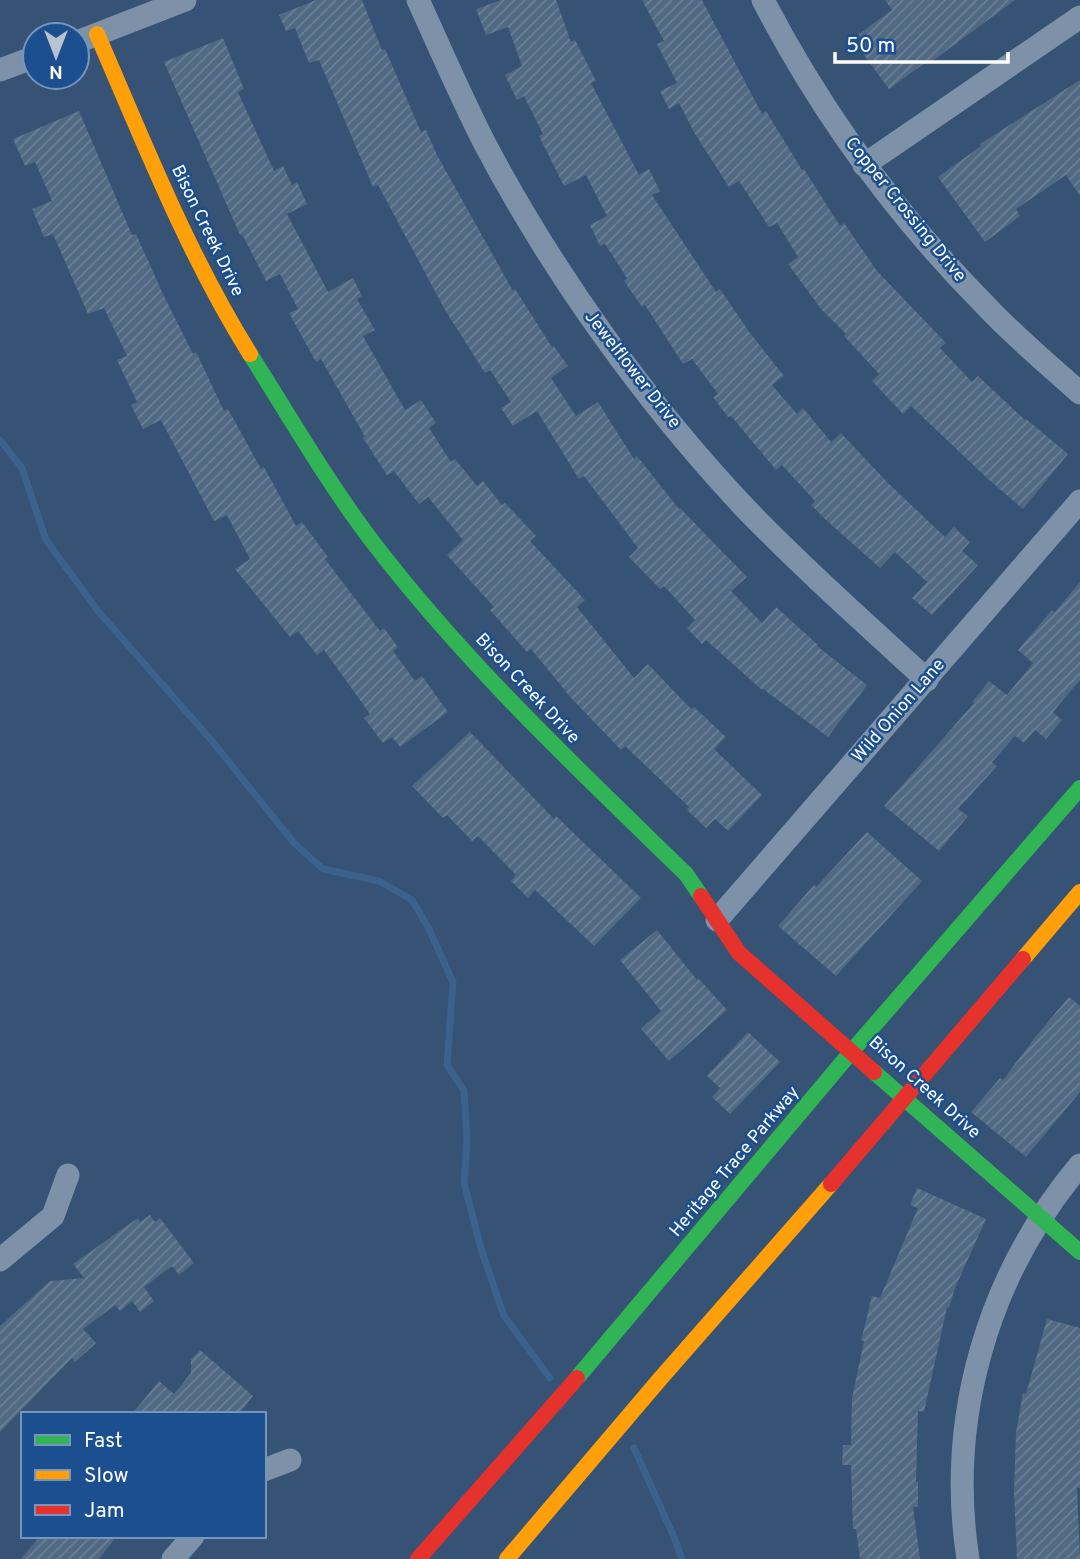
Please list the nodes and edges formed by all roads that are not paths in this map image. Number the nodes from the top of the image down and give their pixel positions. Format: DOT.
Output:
graph roads {
  1 [pos="185,0"];
  2 [pos="418,0"];
  3 [pos="763,0"];
  4 [pos="1080,17"];
  5 [pos="91,36"];
  6 [pos="91,46"];
  7 [pos="21,62"];
  8 [pos="0,70"];
  9 [pos="864,165"];
  10 [pos="1080,393"];
  11 [pos="1080,501"];
  12 [pos="927,680"];
  13 [pos="1080,788"];
  14 [pos="1080,892"];
  15 [pos="717,920"];
  16 [pos="852,1051"];
  17 [pos="906,1098"];
  18 [pos="1080,1165"];
  19 [pos="68,1175"];
  20 [pos="1040,1218"];
  21 [pos="1080,1252"];
  22 [pos="0,1260"];
  23 [pos="290,1460"];
  24 [pos="266,1469"];
  25 [pos="191,1538"];
  26 [pos="173,1559"];
  27 [pos="418,1559"];
  28 [pos="508,1559"];
  29 [pos="968,1559"];
  1 -- 5 [label="street"];
  2 -- 12 [label="street, Jewelflower Drive"];
  3 -- 9 [label="street, Copper Crossing Drive"];
  4 -- 9 [label="street"];
  6 -- 15 [label="street, Bison Creek Drive"];
  7 -- 8 [label="street"];
  9 -- 10 [label="street, Copper Crossing Drive"];
  11 -- 12 [label="street, Wild Onion Lane"];
  12 -- 15 [label="street, Wild Onion Lane"];
  13 -- 16 [label="street, Heritage Trace Parkway"];
  14 -- 17 [label="street"];
  15 -- 16 [label="street, Bison Creek Drive"];
  16 -- 17 [label="street, Bison Creek Drive"];
  16 -- 27 [label="street, Heritage Trace Parkway"];
  17 -- 20 [label="street, Bison Creek Drive"];
  17 -- 28 [label="street"];
  18 -- 20 [label="street"];
  19 -- 22 [label="street"];
  20 -- 21 [label="street, Bison Creek Drive"];
  20 -- 29 [label="street"];
  23 -- 24 [label="street"];
  25 -- 26 [label="street"];
}
